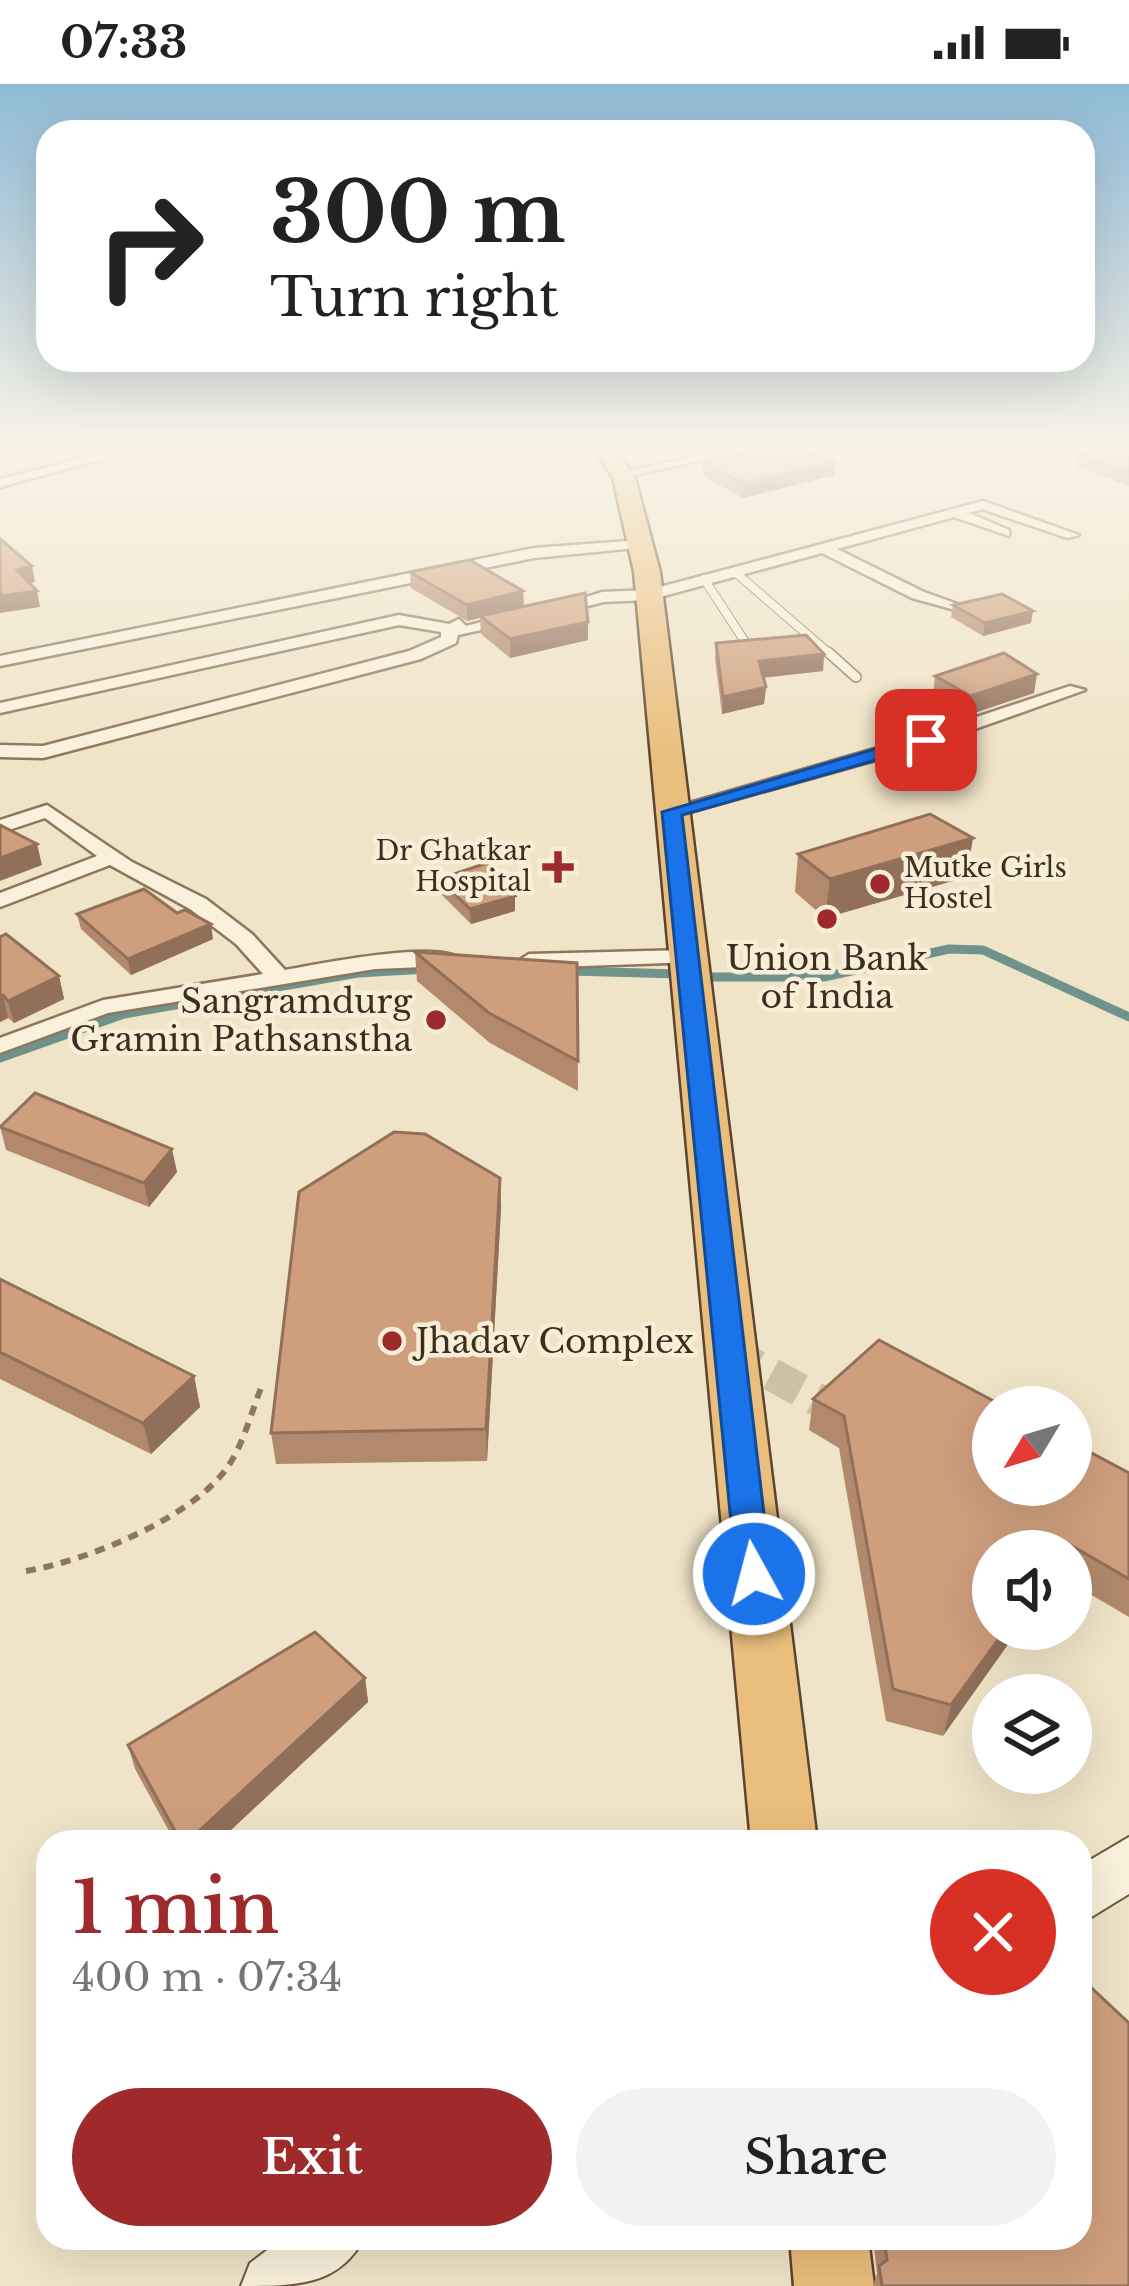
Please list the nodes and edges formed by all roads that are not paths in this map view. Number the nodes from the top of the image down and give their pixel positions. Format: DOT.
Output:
graph roads {
  1 [pos="537,553"];
  2 [pos="643,553"];
  3 [pos="806,553"];
  4 [pos="834,553"];
  5 [pos="735,572"];
  6 [pos="704,579"];
  7 [pos="650,595"];
  8 [pos="960,610"];
  9 [pos="449,631"];
  10 [pos="816,642"];
  11 [pos="793,645"];
  12 [pos="770,648"];
  13 [pos="0,661"];
  14 [pos="856,677"];
  15 [pos="1076,690"];
  16 [pos="0,708"];
  17 [pos="0,755"];
  18 [pos="672,812"];
  19 [pos="0,827"];
  20 [pos="112,857"];
  21 [pos="0,901"];
  22 [pos="688,970"];
  23 [pos="278,976"];
  24 [pos="0,1046"];
  25 [pos="783,1830"];
  26 [pos="1129,1862"];
  27 [pos="1092,1889"];
  28 [pos="318,2250"];
  29 [pos="830,2250"];
  30 [pos="273,2286"];
  31 [pos="834,2286"];
  1 -- 13 [label="street"];
  2 -- 7 [label="highway"];
  3 -- 5 [label="street"];
  4 -- 8 [label="street"];
  5 -- 6 [label="street"];
  5 -- 10 [label="lane"];
  6 -- 7 [label="street"];
  6 -- 12 [label="lane"];
  7 -- 9 [label="street"];
  7 -- 18 [label="highway"];
  9 -- 16 [label="street"];
  9 -- 17 [label="street"];
  10 -- 11 [label="lane"];
  10 -- 14 [label="lane"];
  15 -- 18 [label="street"];
  18 -- 22 [label="highway"];
  19 -- 20 [label="street"];
  20 -- 21 [label="street"];
  20 -- 23 [label="street"];
  22 -- 23 [label="street"];
  22 -- 25 [label="highway"];
  23 -- 24 [label="street"];
  26 -- 27 [label="main road"];
  28 -- 30 [label="main road"];
  29 -- 31 [label="highway"];
}
